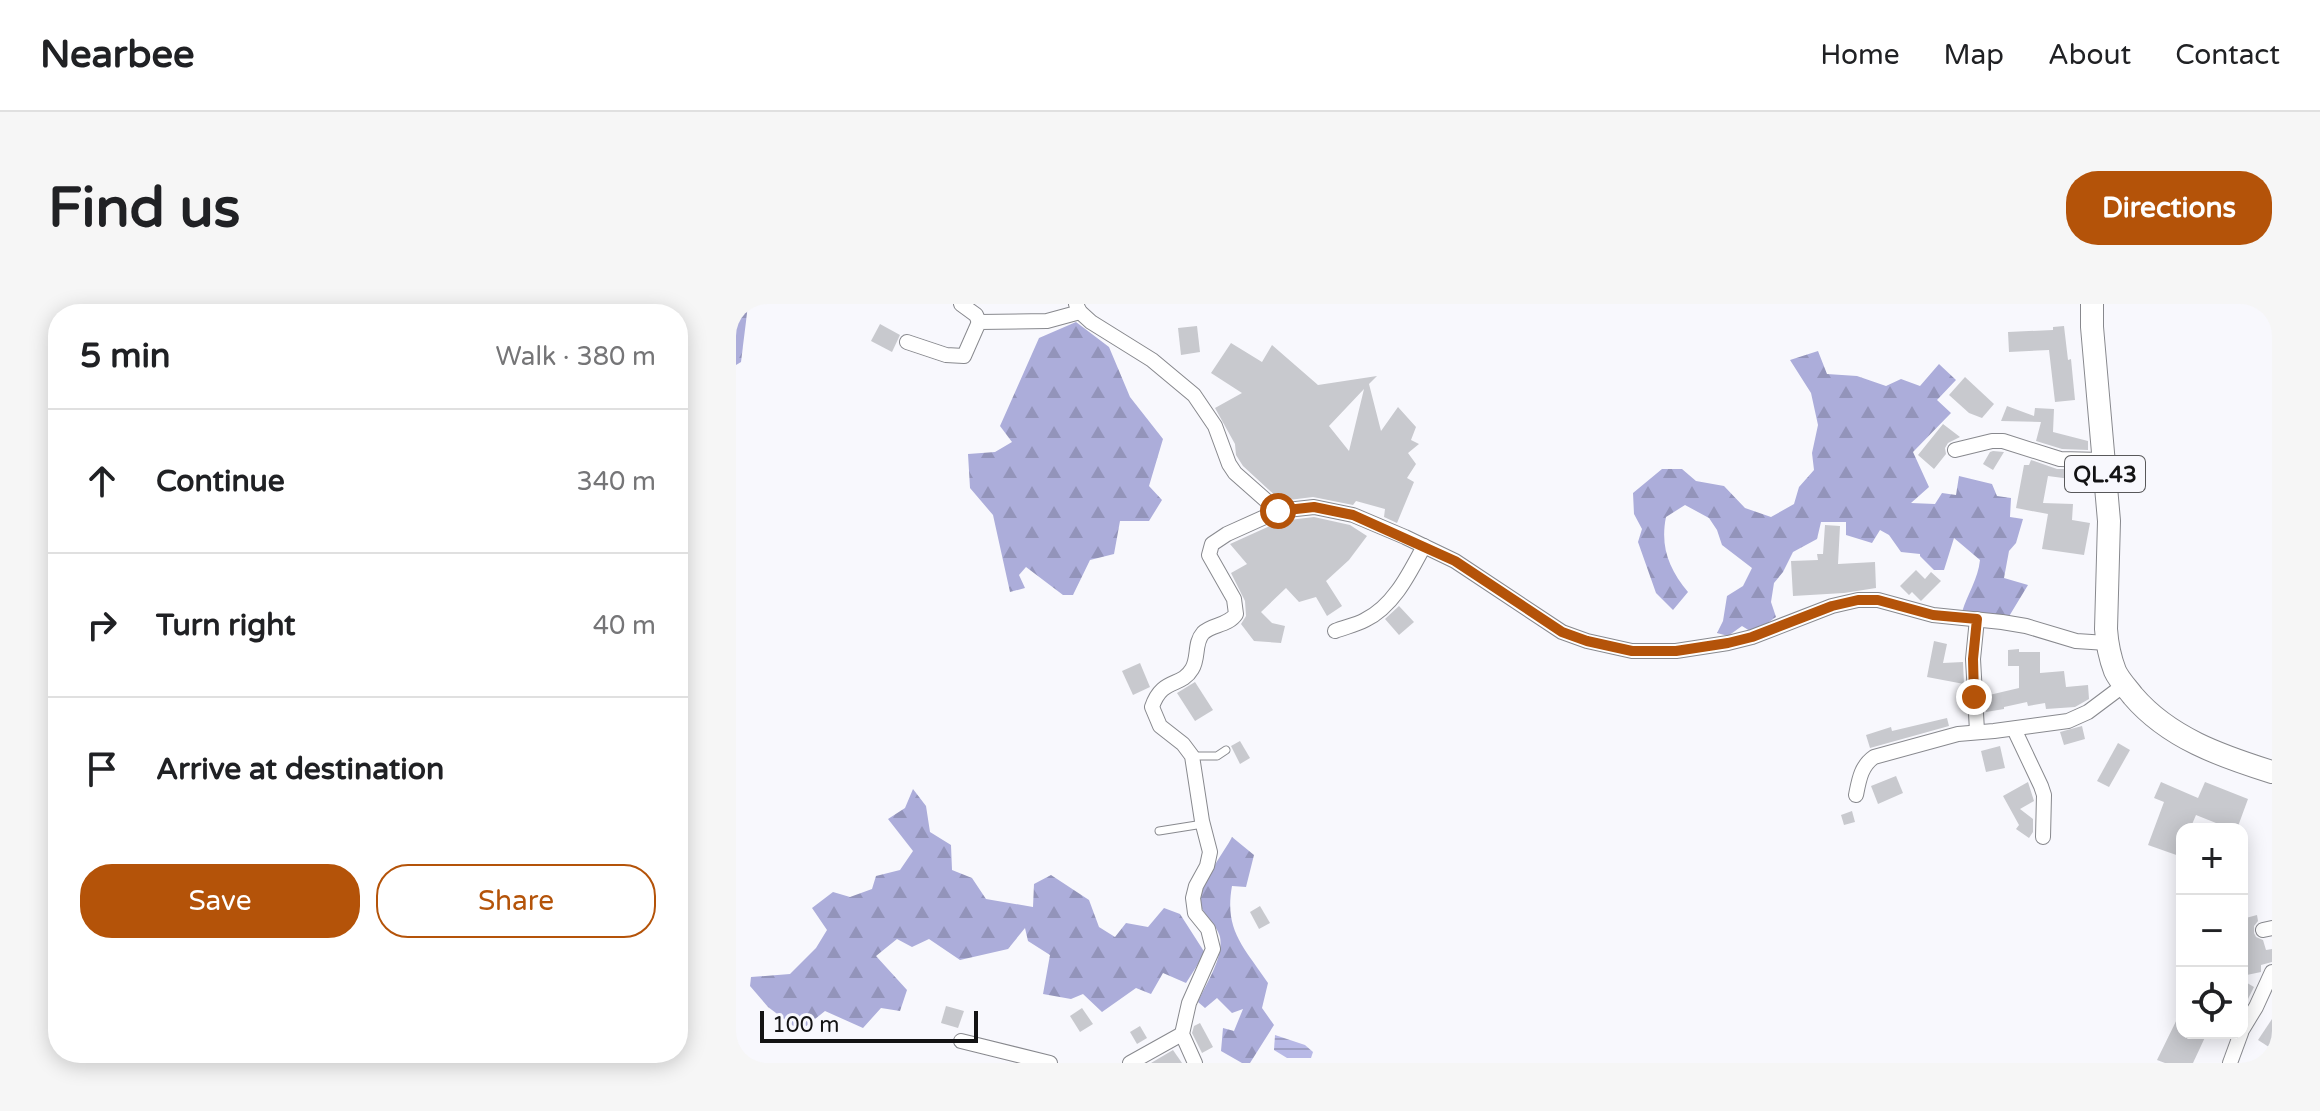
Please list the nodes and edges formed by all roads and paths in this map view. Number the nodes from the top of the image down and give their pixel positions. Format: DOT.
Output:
graph roads {
  1 [pos="961,304"];
  2 [pos="2092,304"];
  3 [pos="1078,308"];
  4 [pos="979,322"];
  5 [pos="907,342"];
  6 [pos="1955,450"];
  7 [pos="2103,460"];
  8 [pos="1278,511"];
  9 [pos="1424,546"];
  10 [pos="1977,619"];
  11 [pos="1335,631"];
  12 [pos="2107,643"];
  13 [pos="2124,685"];
  14 [pos="2014,729"];
  15 [pos="1977,731"];
  16 [pos="1226,750"];
  17 [pos="1192,756"];
  18 [pos="2272,772"];
  19 [pos="1856,795"];
  20 [pos="1203,824"];
  21 [pos="1159,831"];
  22 [pos="2043,837"];
  23 [pos="2272,972"];
  24 [pos="2248,1020"];
  25 [pos="1182,1034"];
  26 [pos="2238,1039"];
  27 [pos="961,1041"];
  28 [pos="1050,1063"];
  29 [pos="1130,1063"];
  30 [pos="1195,1063"];
  31 [pos="2230,1063"];
  1 -- 4 [label="street"];
  2 -- 7 [label="highway, QL.43"];
  3 -- 4 [label="street"];
  3 -- 8 [label="street"];
  4 -- 5 [label="street"];
  6 -- 7 [label="street"];
  7 -- 12 [label="highway, QL.43"];
  8 -- 9 [label="street"];
  8 -- 17 [label="street"];
  9 -- 10 [label="street"];
  9 -- 11 [label="street"];
  10 -- 12 [label="street"];
  10 -- 15 [label="street"];
  12 -- 13 [label="highway, QL.43"];
  13 -- 14 [label="street"];
  13 -- 18 [label="highway, QL.43"];
  14 -- 15 [label="street"];
  14 -- 22 [label="street"];
  15 -- 19 [label="street"];
  16 -- 17 [label="lane"];
  17 -- 20 [label="street"];
  20 -- 21 [label="lane"];
  20 -- 25 [label="street"];
  23 -- 24 [label="street"];
  25 -- 29 [label="street"];
  25 -- 30 [label="street"];
  26 -- 31 [label="street"];
  27 -- 28 [label="street"];
}
